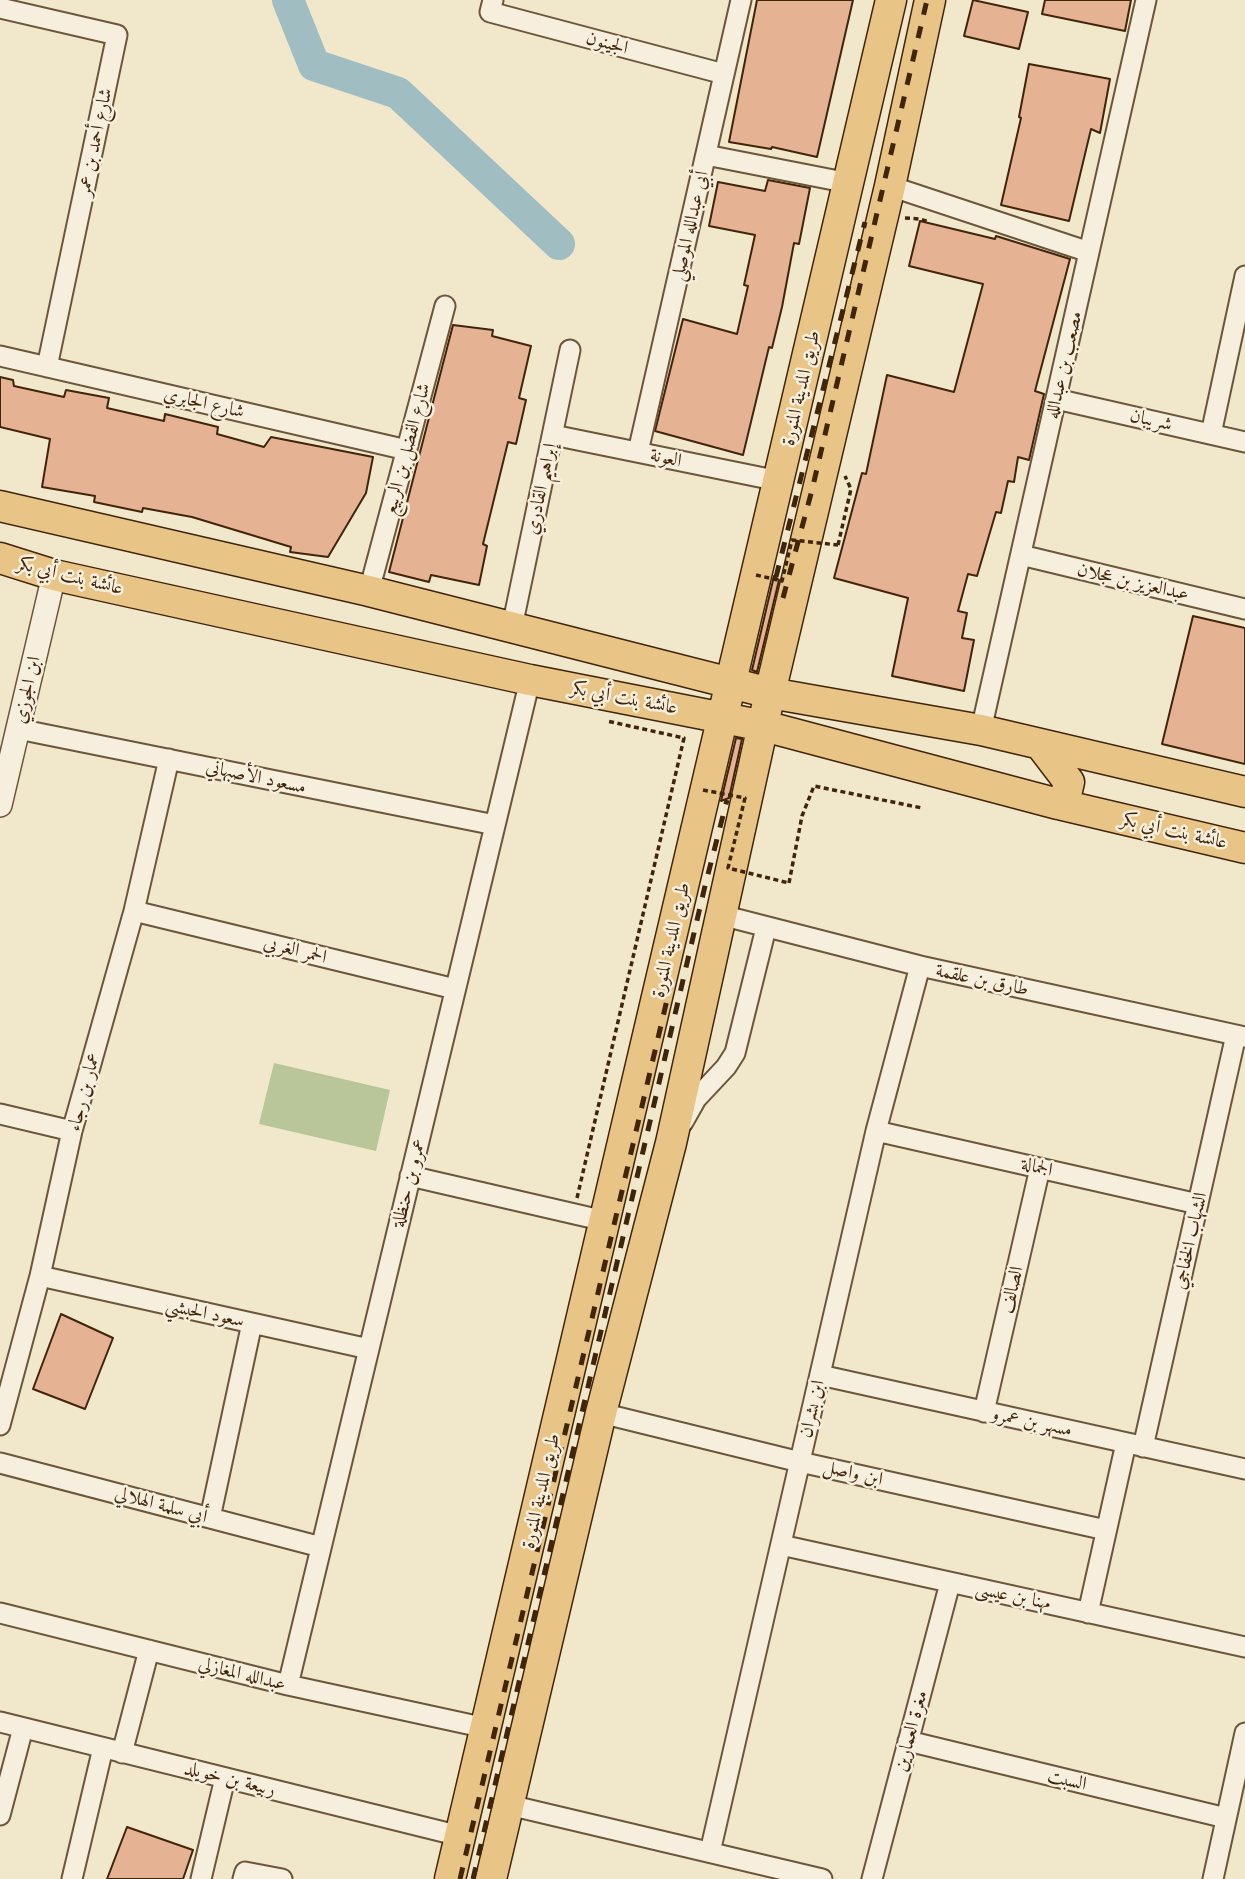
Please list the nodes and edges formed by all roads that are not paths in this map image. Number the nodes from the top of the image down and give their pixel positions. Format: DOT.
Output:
graph roads {
  1 [pos="741,0"];
  2 [pos="891,0"];
  3 [pos="929,0"];
  4 [pos="1146,0"];
  5 [pos="491,6"];
  6 [pos="0,8"];
  7 [pos="724,75"];
  8 [pos="706,155"];
  9 [pos="849,183"];
  10 [pos="890,187"];
  11 [pos="1089,252"];
  12 [pos="1245,275"];
  13 [pos="445,306"];
  14 [pos="570,350"];
  15 [pos="0,356"];
  16 [pos="47,367"];
  17 [pos="1056,400"];
  18 [pos="1211,434"];
  19 [pos="553,435"];
  20 [pos="1245,442"];
  21 [pos="407,450"];
  22 [pos="638,452"];
  23 [pos="779,481"];
  24 [pos="0,506"];
  25 [pos="1021,555"];
  26 [pos="0,558"];
  27 [pos="54,575"];
  28 [pos="369,591"];
  29 [pos="1245,609"];
  30 [pos="512,627"];
  31 [pos="530,680"];
  32 [pos="730,682"];
  33 [pos="770,693"];
  34 [pos="723,718"];
  35 [pos="764,726"];
  36 [pos="9,727"];
  37 [pos="981,730"];
  38 [pos="1040,744"];
  39 [pos="0,750"];
  40 [pos="169,759"];
  41 [pos="1245,792"];
  42 [pos="1058,804"];
  43 [pos="0,805"];
  44 [pos="495,825"];
  45 [pos="1245,848"];
  46 [pos="134,911"];
  47 [pos="721,915"];
  48 [pos="766,928"];
  49 [pos="920,966"];
  50 [pos="455,989"];
  51 [pos="1240,1036"];
  52 [pos="0,1114"];
  53 [pos="72,1131"];
  54 [pos="876,1131"];
  55 [pos="671,1143"];
  56 [pos="1040,1168"];
  57 [pos="410,1176"];
  58 [pos="1198,1204"];
  59 [pos="605,1221"];
  60 [pos="40,1276"];
  61 [pos="252,1323"];
  62 [pos="369,1349"];
  63 [pos="820,1375"];
  64 [pos="984,1412"];
  65 [pos="601,1413"];
  66 [pos="0,1425"];
  67 [pos="1134,1445"];
  68 [pos="800,1462"];
  69 [pos="0,1463"];
  70 [pos="1245,1469"];
  71 [pos="211,1518"];
  72 [pos="1107,1530"];
  73 [pos="781,1545"];
  74 [pos="321,1547"];
  75 [pos="950,1583"];
  76 [pos="0,1612"];
  77 [pos="1088,1613"];
  78 [pos="1245,1647"];
  79 [pos="149,1650"];
  80 [pos="288,1685"];
  81 [pos="0,1722"];
  82 [pos="23,1728"];
  83 [pos="486,1728"];
  84 [pos="1245,1733"];
  85 [pos="908,1741"];
  86 [pos="113,1750"];
  87 [pos="225,1778"];
  88 [pos="509,1805"];
  89 [pos="1,1807"];
  90 [pos="1226,1818"];
  91 [pos="460,1836"];
  92 [pos="710,1852"];
  93 [pos="72,1879"];
  94 [pos="201,1879"];
  95 [pos="243,1879"];
  96 [pos="282,1879"];
  97 [pos="450,1879"];
  98 [pos="492,1879"];
  99 [pos="822,1879"];
  100 [pos="872,1879"];
  101 [pos="1213,1879"];
  1 -- 7 [label="street, أبي عبدالله الموصلي"];
  2 -- 9 [label="main road, طريق المدينة المنورة"];
  3 -- 10 [label="main road, طريق المدينة المنورة"];
  4 -- 11 [label="street, مصعب بن عبدالله"];
  5 -- 7 [label="street, الجينون"];
  6 -- 16 [label="street, شارع أحمد بن عمر"];
  7 -- 8 [label="street, أبي عبدالله الموصلي"];
  8 -- 9 [label="street"];
  8 -- 22 [label="street, أبي عبدالله الموصلي"];
  9 -- 23 [label="main road, طريق المدينة المنورة"];
  10 -- 11 [label="street"];
  10 -- 33 [label="main road, طريق المدينة المنورة"];
  11 -- 17 [label="street, مصعب بن عبدالله"];
  12 -- 18 [label="street"];
  13 -- 21 [label="street, شارع الفضل بن الربيع"];
  14 -- 19 [label="street, إبراهيم القادري"];
  15 -- 16 [label="street, شارع الجابري"];
  16 -- 21 [label="street, شارع الجابري"];
  17 -- 18 [label="street, شريبان"];
  17 -- 25 [label="street, مصعب بن عبدالله"];
  18 -- 20 [label="street, شريبان"];
  19 -- 22 [label="street, العونة"];
  19 -- 30 [label="street, إبراهيم القادري"];
  21 -- 28 [label="street, شارع الفضل بن الربيع"];
  22 -- 23 [label="street, العونة"];
  23 -- 32 [label="main road, طريق المدينة المنورة"];
  24 -- 28 [label="main road, عائشة بنت أبي بكر"];
  25 -- 29 [label="street, عبدالعزيز بن عجلان"];
  25 -- 37 [label="street, مصعب بن عبدالله"];
  26 -- 27 [label="main road, عائشة بنت أبي بكر"];
  27 -- 31 [label="main road, عائشة بنت أبي بكر"];
  27 -- 36 [label="street, ابن الجوزي"];
  28 -- 30 [label="main road, عائشة بنت أبي بكر"];
  30 -- 32 [label="main road, عائشة بنت أبي بكر"];
  31 -- 34 [label="main road, عائشة بنت أبي بكر"];
  31 -- 44 [label="street, عمرو بن حنظلة"];
  32 -- 33 [label="main road, عائشة بنت أبي بكر"];
  32 -- 34 [label="main road, طريق المدينة المنورة"];
  33 -- 35 [label="main road, طريق المدينة المنورة"];
  33 -- 37 [label="main road, عائشة بنت أبي بكر"];
  34 -- 35 [label="main road, عائشة بنت أبي بكر"];
  34 -- 59 [label="main road, طريق المدينة المنورة"];
  35 -- 42 [label="main road, عائشة بنت أبي بكر"];
  35 -- 47 [label="main road, طريق المدينة المنورة"];
  36 -- 39 [label="street"];
  36 -- 40 [label="street, مسعود الأصبهاني"];
  36 -- 43 [label="street, ابن الجوزي"];
  37 -- 38 [label="main road, عائشة بنت أبي بكر"];
  38 -- 41 [label="main road, عائشة بنت أبي بكر"];
  38 -- 42 [label="main road"];
  40 -- 44 [label="street, مسعود الأصبهاني"];
  40 -- 46 [label="street, عمار بن رجاء"];
  42 -- 45 [label="main road, عائشة بنت أبي بكر"];
  44 -- 50 [label="street, عمرو بن حنظلة"];
  46 -- 50 [label="street, الحمر الغربي"];
  46 -- 53 [label="street, عمار بن رجاء"];
  47 -- 48 [label="street, طارق بن علقمة"];
  47 -- 55 [label="main road, طريق المدينة المنورة"];
  48 -- 49 [label="street, طارق بن علقمة"];
  48 -- 55 [label="street, طريق المدينة المنورة"];
  49 -- 51 [label="street, طارق بن علقمة"];
  49 -- 54 [label="street, ابن بشران"];
  50 -- 57 [label="street, عمرو بن حنظلة"];
  51 -- 58 [label="street, الشهاب الخفاجي"];
  52 -- 53 [label="street"];
  53 -- 60 [label="street, عمار بن رجاء"];
  54 -- 56 [label="street, الجمالة"];
  54 -- 63 [label="street, ابن بشران"];
  55 -- 65 [label="main road, طريق المدينة المنورة"];
  56 -- 58 [label="street, الجمالة"];
  56 -- 64 [label="street, الصالف"];
  57 -- 59 [label="street"];
  57 -- 62 [label="street, عمرو بن حنظلة"];
  58 -- 67 [label="street, الشهاب الخفاجي"];
  59 -- 83 [label="main road, طريق المدينة المنورة"];
  60 -- 61 [label="street, سعود الحبشي"];
  60 -- 66 [label="street, عمار بن رجاء"];
  61 -- 62 [label="street, سعود الحبشي"];
  61 -- 71 [label="street"];
  62 -- 74 [label="street, عمرو بن حنظلة"];
  63 -- 64 [label="street, مسهر بن عمرو"];
  63 -- 68 [label="street, ابن بشران"];
  64 -- 67 [label="street, مسهر بن عمرو"];
  65 -- 68 [label="street, ابن واصل"];
  65 -- 88 [label="main road, طريق المدينة المنورة"];
  67 -- 70 [label="street, مسهر بن عمرو"];
  67 -- 72 [label="street, الشهاب الخفاجي"];
  68 -- 72 [label="street, ابن واصل"];
  68 -- 73 [label="street, ابن بشران"];
  69 -- 71 [label="street, أبي سلمة الهلالي"];
  71 -- 74 [label="street, أبي سلمة الهلالي"];
  72 -- 77 [label="street, الشهاب الخفاجي"];
  73 -- 75 [label="street, مهنا بن عيسى"];
  73 -- 92 [label="street, ابن بشران"];
  74 -- 80 [label="street, عمرو بن حنظلة"];
  75 -- 77 [label="street, مهنا بن عيسى"];
  75 -- 85 [label="street, مغرة العمارين"];
  76 -- 79 [label="street, عبدالله المغازلي"];
  77 -- 78 [label="street, مهنا بن عيسى"];
  79 -- 80 [label="street, عبدالله المغازلي"];
  79 -- 86 [label="street"];
  80 -- 83 [label="street, عبدالله المغازلي"];
  81 -- 82 [label="street, ربيعة بن خويلد"];
  82 -- 86 [label="street, ربيعة بن خويلد"];
  82 -- 89 [label="street"];
  83 -- 91 [label="main road, طريق المدينة المنورة"];
  84 -- 90 [label="street"];
  85 -- 90 [label="street, السبت"];
  85 -- 100 [label="street, مغرة العمارين"];
  86 -- 87 [label="street, ربيعة بن خويلد"];
  86 -- 93 [label="street"];
  87 -- 91 [label="street, ربيعة بن خويلد"];
  87 -- 94 [label="street"];
  88 -- 92 [label="street"];
  88 -- 98 [label="main road, طريق المدينة المنورة"];
  90 -- 101 [label="street"];
  91 -- 97 [label="main road, طريق المدينة المنورة"];
  92 -- 99 [label="street"];
  95 -- 96 [label="street"];
}
